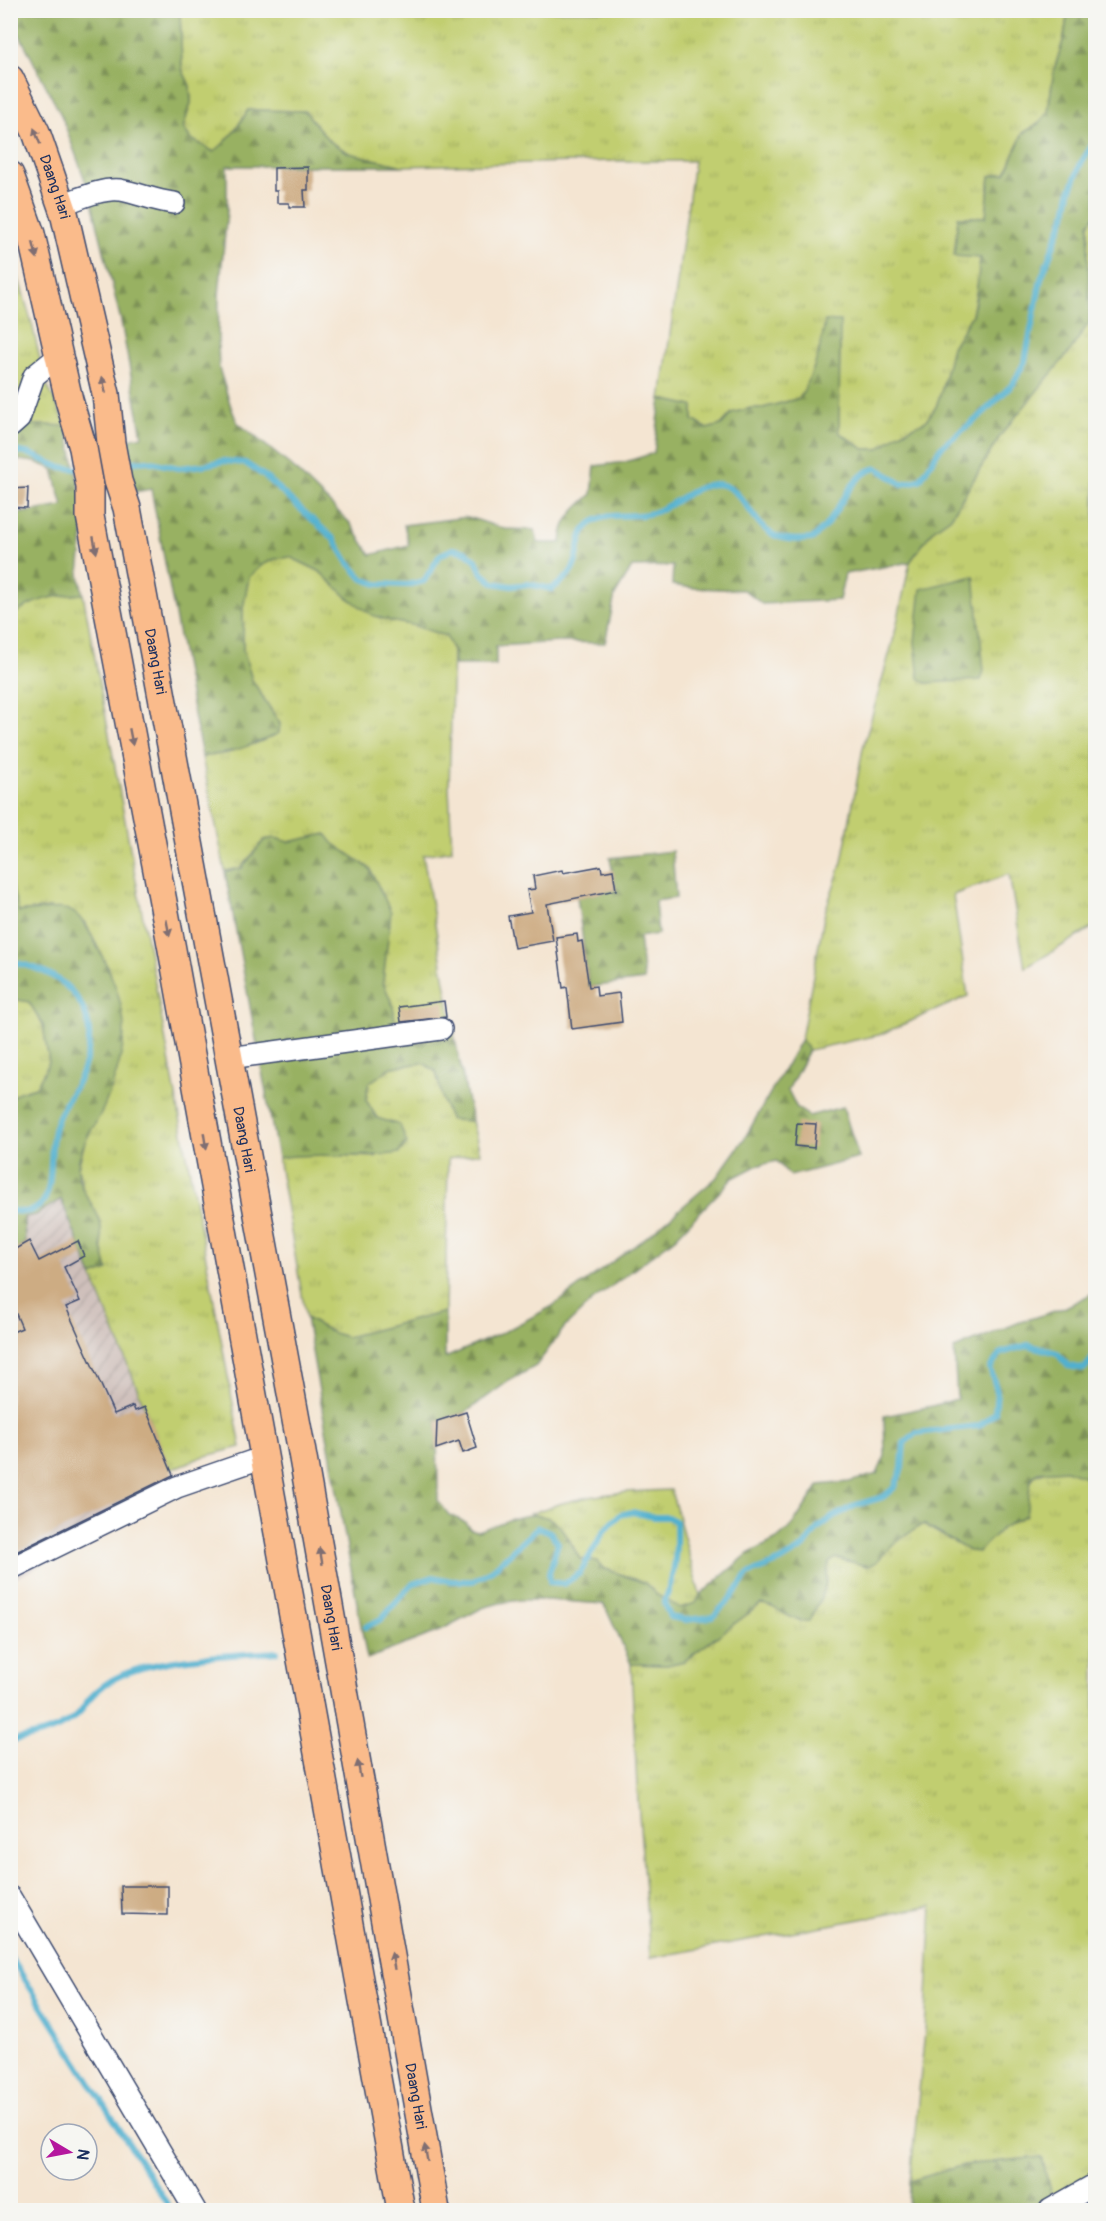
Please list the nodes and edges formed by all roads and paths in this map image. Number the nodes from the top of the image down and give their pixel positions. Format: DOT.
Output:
graph roads {
  1 [pos="10,79"];
  2 [pos="10,174"];
  3 [pos="15,201"];
  4 [pos="174,203"];
  5 [pos="61,204"];
  6 [pos="59,356"];
  7 [pos="10,427"];
  8 [pos="441,1029"];
  9 [pos="228,1058"];
  10 [pos="234,1089"];
  11 [pos="198,1097"];
  12 [pos="264,1457"];
  13 [pos="10,1569"];
  14 [pos="10,1897"];
  15 [pos="1095,2184"];
  16 [pos="195,2211"];
  17 [pos="401,2211"];
  18 [pos="436,2211"];
  19 [pos="1050,2211"];
  5 -- 1 [label="main road, Daang Hari, one-way"];
  2 -- 3 [label="main road"];
  3 -- 6 [label="main road, one-way"];
  4 -- 5 [label="street"];
  9 -- 5 [label="main road, Daang Hari, one-way"];
  6 -- 7 [label="street"];
  6 -- 11 [label="main road, one-way"];
  8 -- 9 [label="street"];
  9 -- 10 [label="main road, Daang Hari"];
  10 -- 11 [label="main road"];
  18 -- 10 [label="main road, Daang Hari, one-way"];
  11 -- 12 [label="main road, one-way"];
  12 -- 13 [label="street"];
  12 -- 17 [label="main road"];
  14 -- 16 [label="street"];
  15 -- 19 [label="street"];
}
